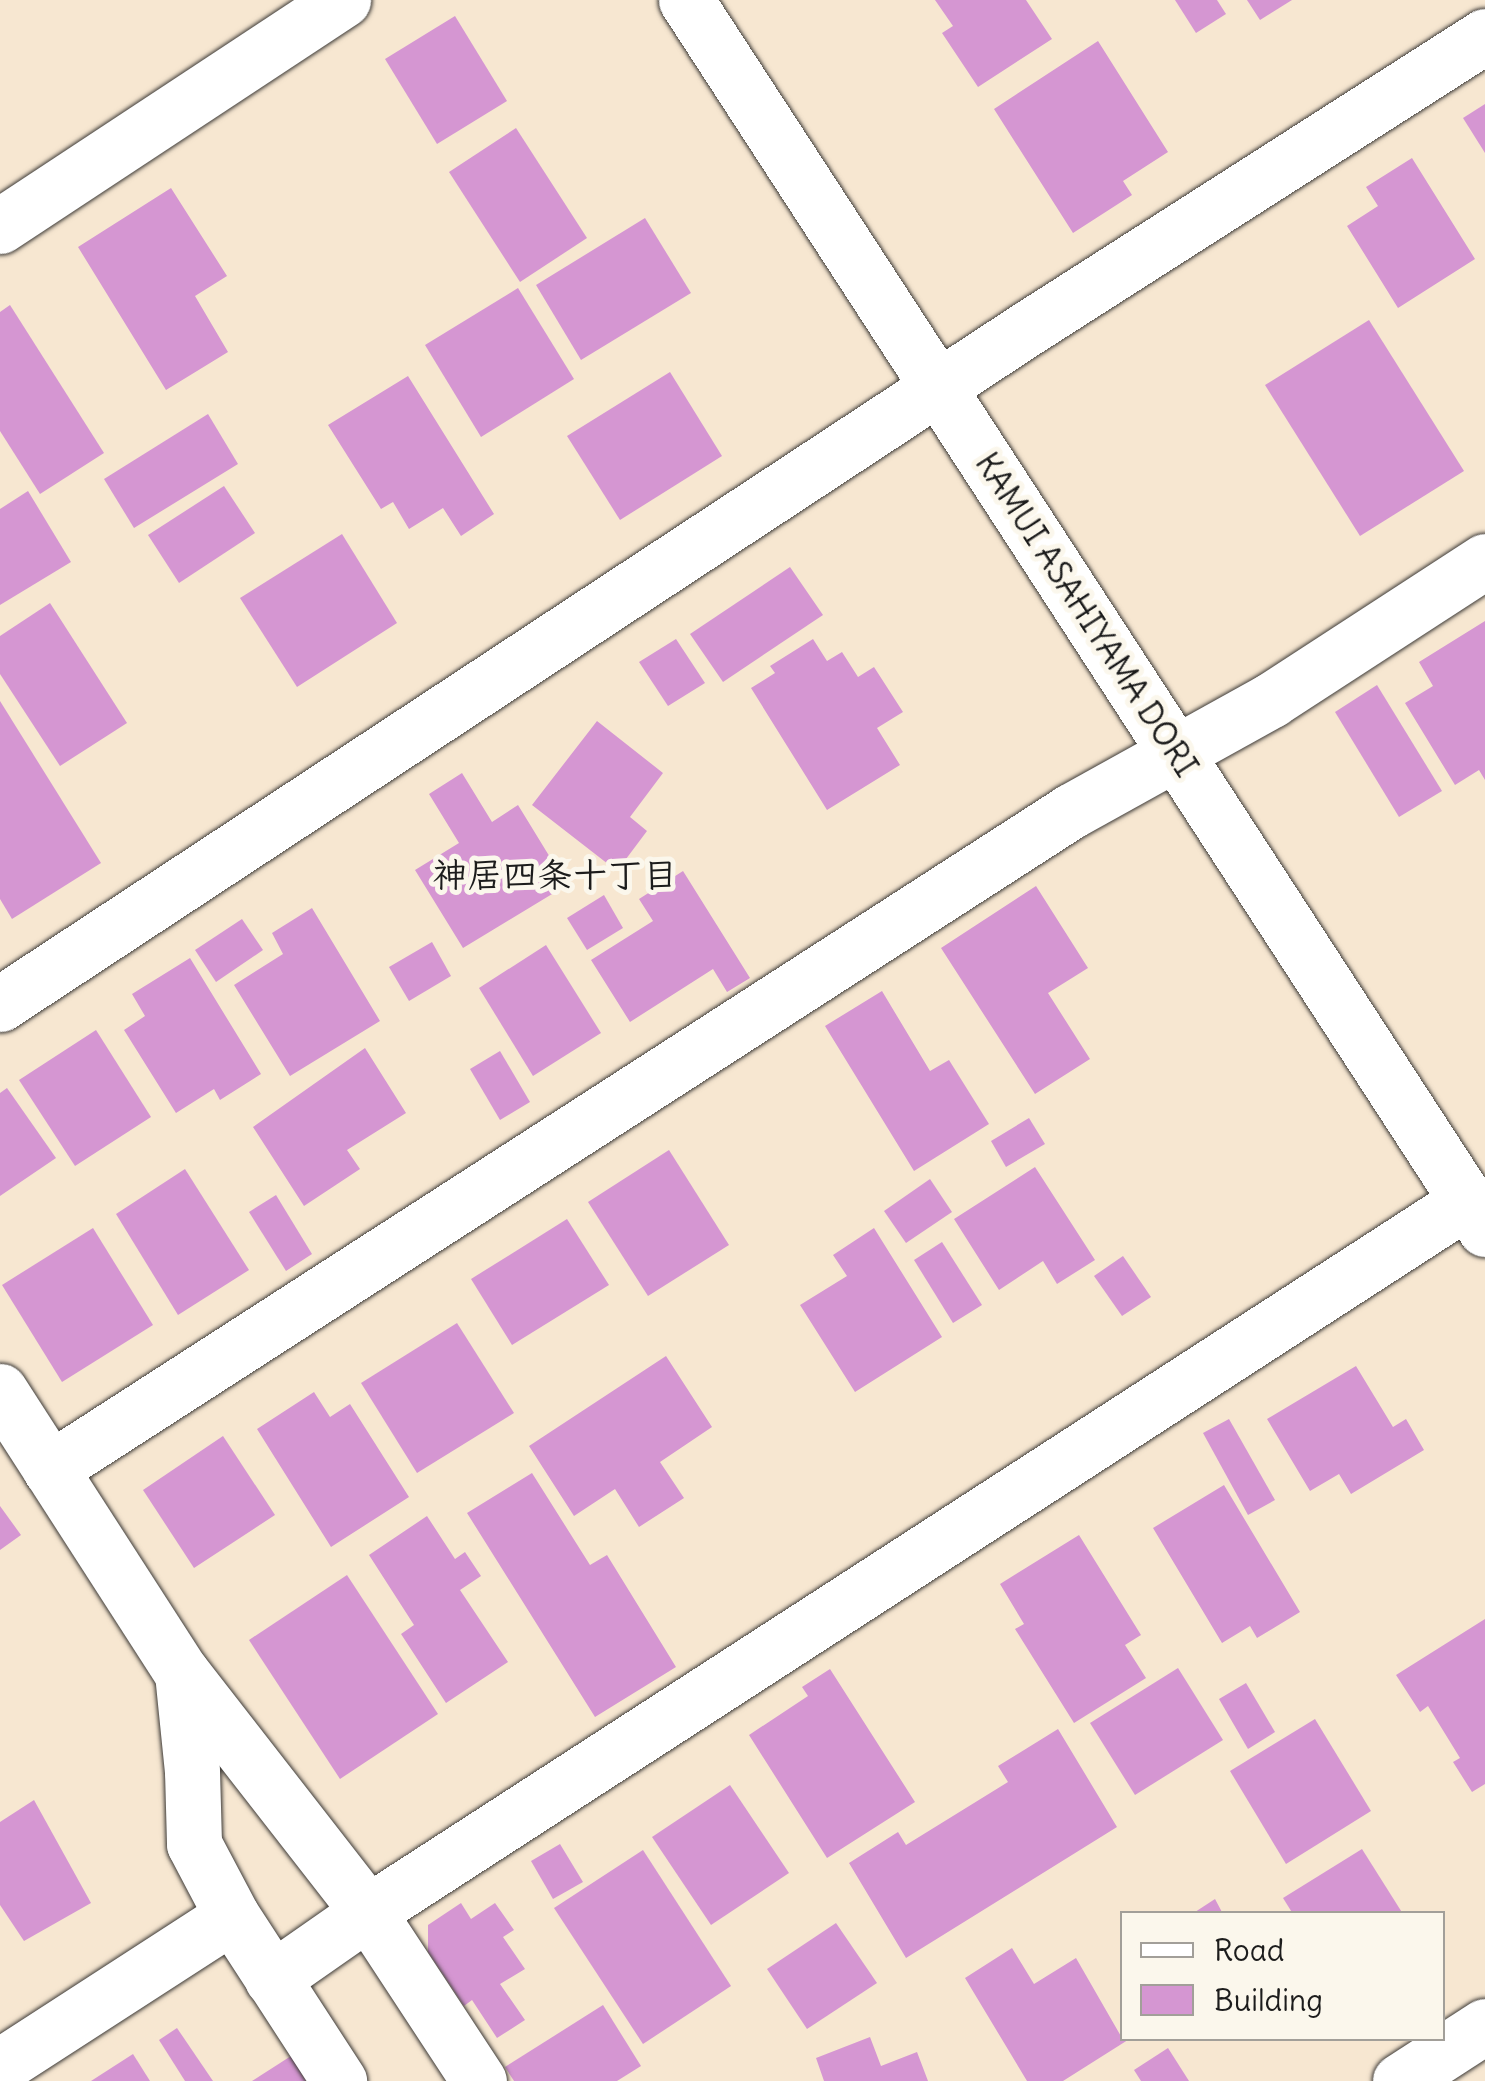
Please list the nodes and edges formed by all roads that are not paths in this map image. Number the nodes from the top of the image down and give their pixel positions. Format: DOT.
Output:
graph roads {
  1 [pos="343,0"];
  2 [pos="686,0"];
  3 [pos="1485,36"];
  4 [pos="0,226"];
  5 [pos="939,389"];
  6 [pos="1485,561"];
  7 [pos="1177,756"];
  8 [pos="0,1004"];
  9 [pos="1476,1215"];
  10 [pos="0,1391"];
  11 [pos="50,1470"];
  12 [pos="182,1673"];
  13 [pos="368,1912"];
  14 [pos="232,1916"];
  15 [pos="272,1979"];
  16 [pos="1485,2026"];
  17 [pos="0,2066"];
  18 [pos="340,2081"];
  19 [pos="480,2081"];
  20 [pos="1400,2081"];
  1 -- 4 [label="street"];
  2 -- 5 [label="street, KAMUI ASAHIYAMA DORI"];
  3 -- 5 [label="street"];
  5 -- 7 [label="street, KAMUI ASAHIYAMA DORI"];
  5 -- 8 [label="street"];
  6 -- 7 [label="street"];
  7 -- 9 [label="street, KAMUI ASAHIYAMA DORI"];
  7 -- 11 [label="street"];
  9 -- 13 [label="street"];
  10 -- 11 [label="street"];
  11 -- 12 [label="street"];
  12 -- 13 [label="street"];
  12 -- 14 [label="street"];
  13 -- 15 [label="street"];
  13 -- 19 [label="street"];
  14 -- 15 [label="street"];
  14 -- 17 [label="street"];
  15 -- 18 [label="street"];
  16 -- 20 [label="street"];
}
